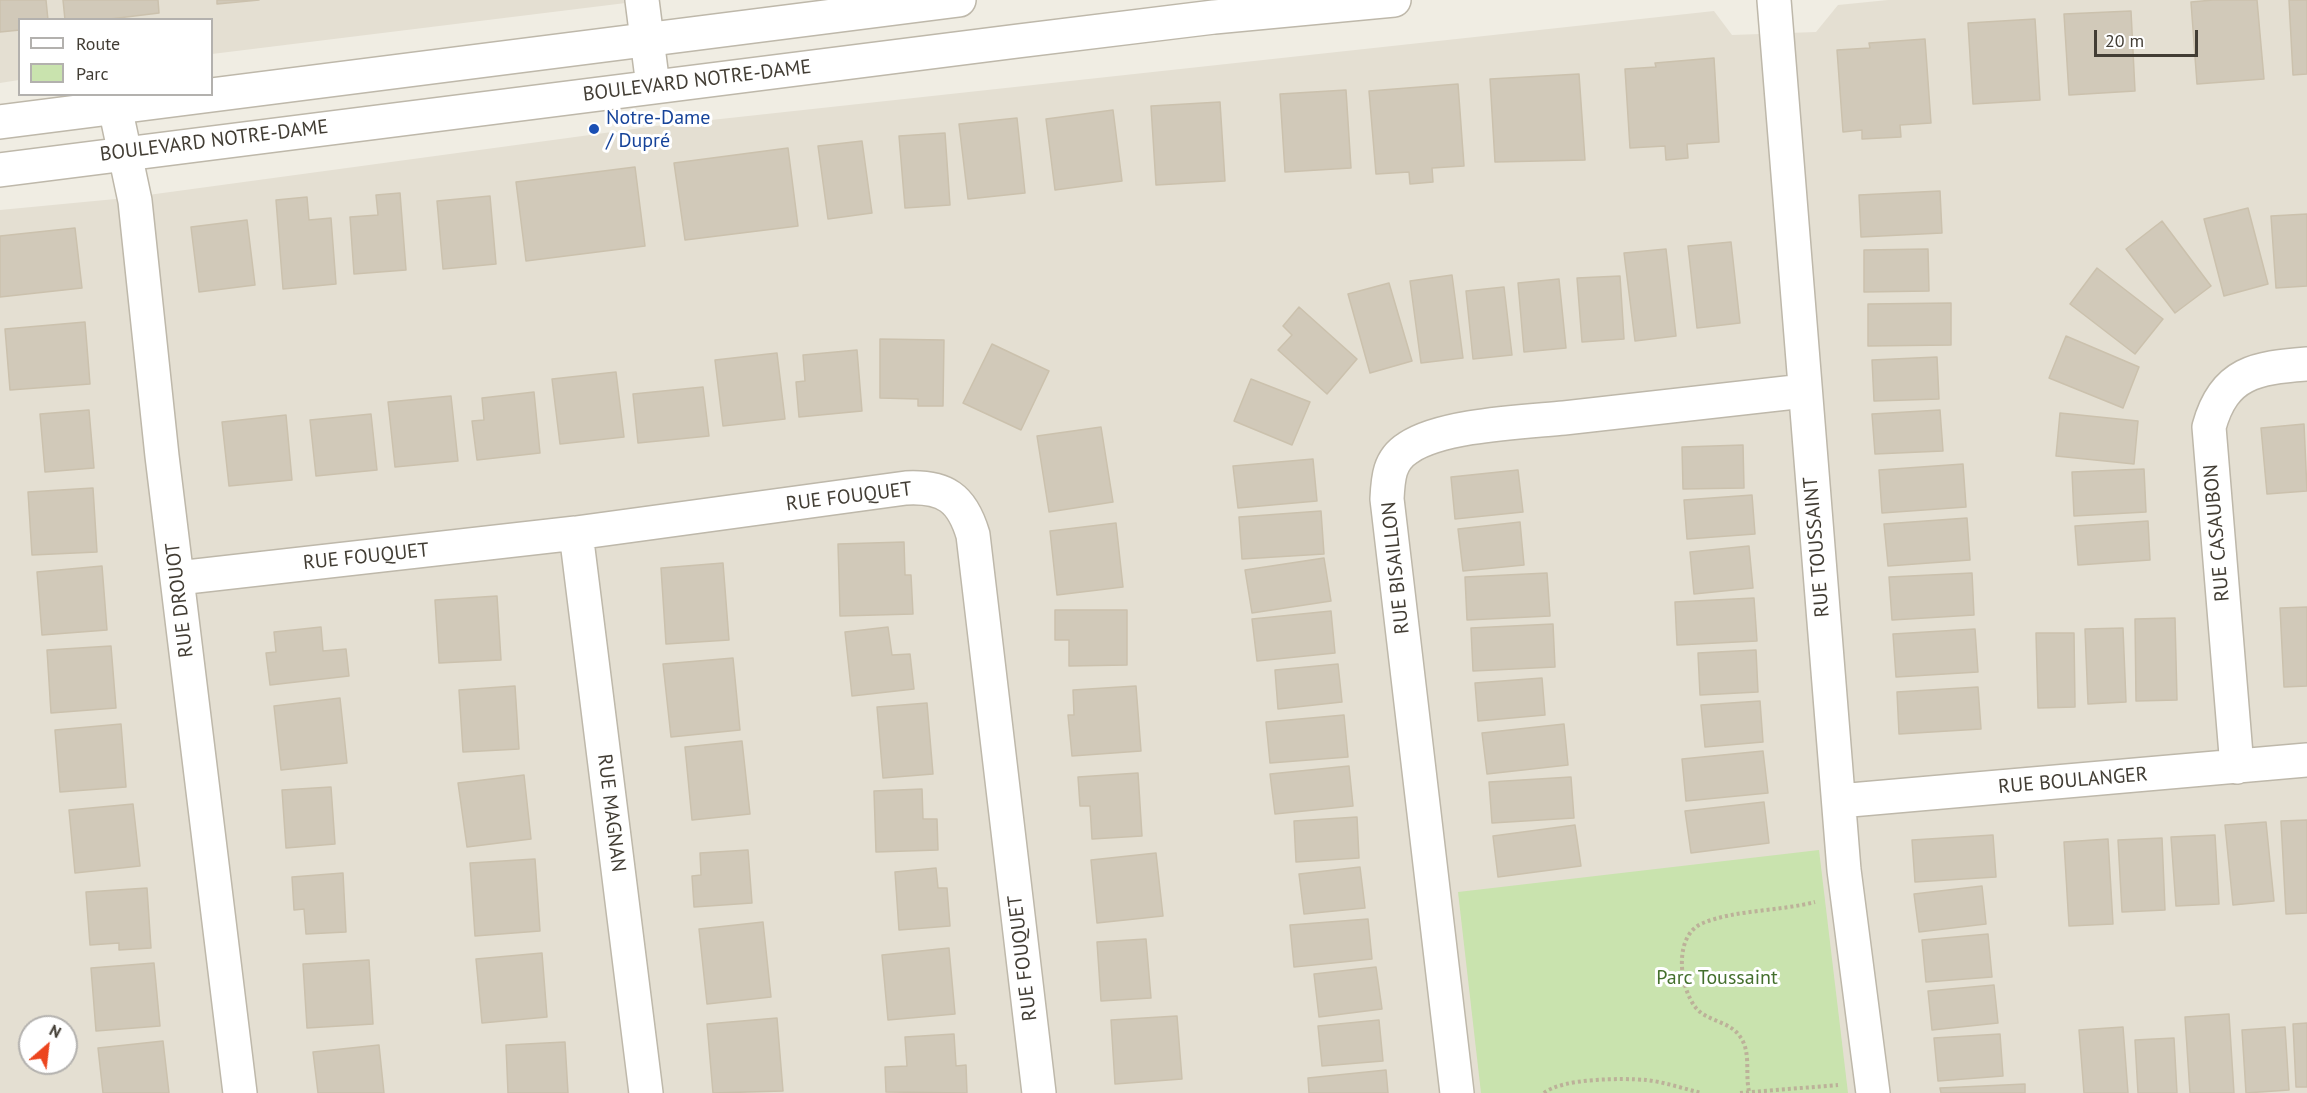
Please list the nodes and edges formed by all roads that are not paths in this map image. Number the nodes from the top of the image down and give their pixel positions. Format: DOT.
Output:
graph roads {
  1 [pos="642,0"];
  2 [pos="959,0"];
  3 [pos="1394,0"];
  4 [pos="1774,0"];
  5 [pos="648,39"];
  6 [pos="654,86"];
  7 [pos="213,94"];
  8 [pos="201,96"];
  9 [pos="115,107"];
  10 [pos="0,122"];
  11 [pos="124,153"];
  12 [pos="0,170"];
  13 [pos="2307,364"];
  14 [pos="1804,392"];
  15 [pos="576,533"];
  16 [pos="178,578"];
  17 [pos="2307,760"];
  18 [pos="2236,767"];
  19 [pos="1839,801"];
  20 [pos="1872,1088"];
  21 [pos="240,1093"];
  22 [pos="646,1093"];
  23 [pos="1040,1093"];
  24 [pos="1457,1093"];
  1 -- 5 [label="street"];
  2 -- 5 [label="street"];
  3 -- 6 [label="street, BOULEVARD NOTRE-DAME"];
  4 -- 14 [label="street, RUE TOUSSAINT"];
  5 -- 6 [label="street"];
  5 -- 7 [label="street"];
  6 -- 11 [label="street, BOULEVARD NOTRE-DAME"];
  8 -- 9 [label="street"];
  9 -- 10 [label="street"];
  9 -- 11 [label="street, RUE DROUOT"];
  11 -- 12 [label="street, BOULEVARD NOTRE-DAME"];
  11 -- 16 [label="street, RUE DROUOT"];
  13 -- 18 [label="street, RUE CASAUBON"];
  14 -- 19 [label="street, RUE TOUSSAINT"];
  14 -- 24 [label="street, RUE BISAILLON"];
  15 -- 16 [label="street, RUE FOUQUET"];
  15 -- 22 [label="street, RUE MAGNAN"];
  15 -- 23 [label="street, RUE FOUQUET"];
  16 -- 21 [label="street, RUE DROUOT"];
  17 -- 18 [label="street, RUE BOULANGER"];
  18 -- 19 [label="street, RUE BOULANGER"];
  19 -- 20 [label="street, RUE TOUSSAINT"];
}
